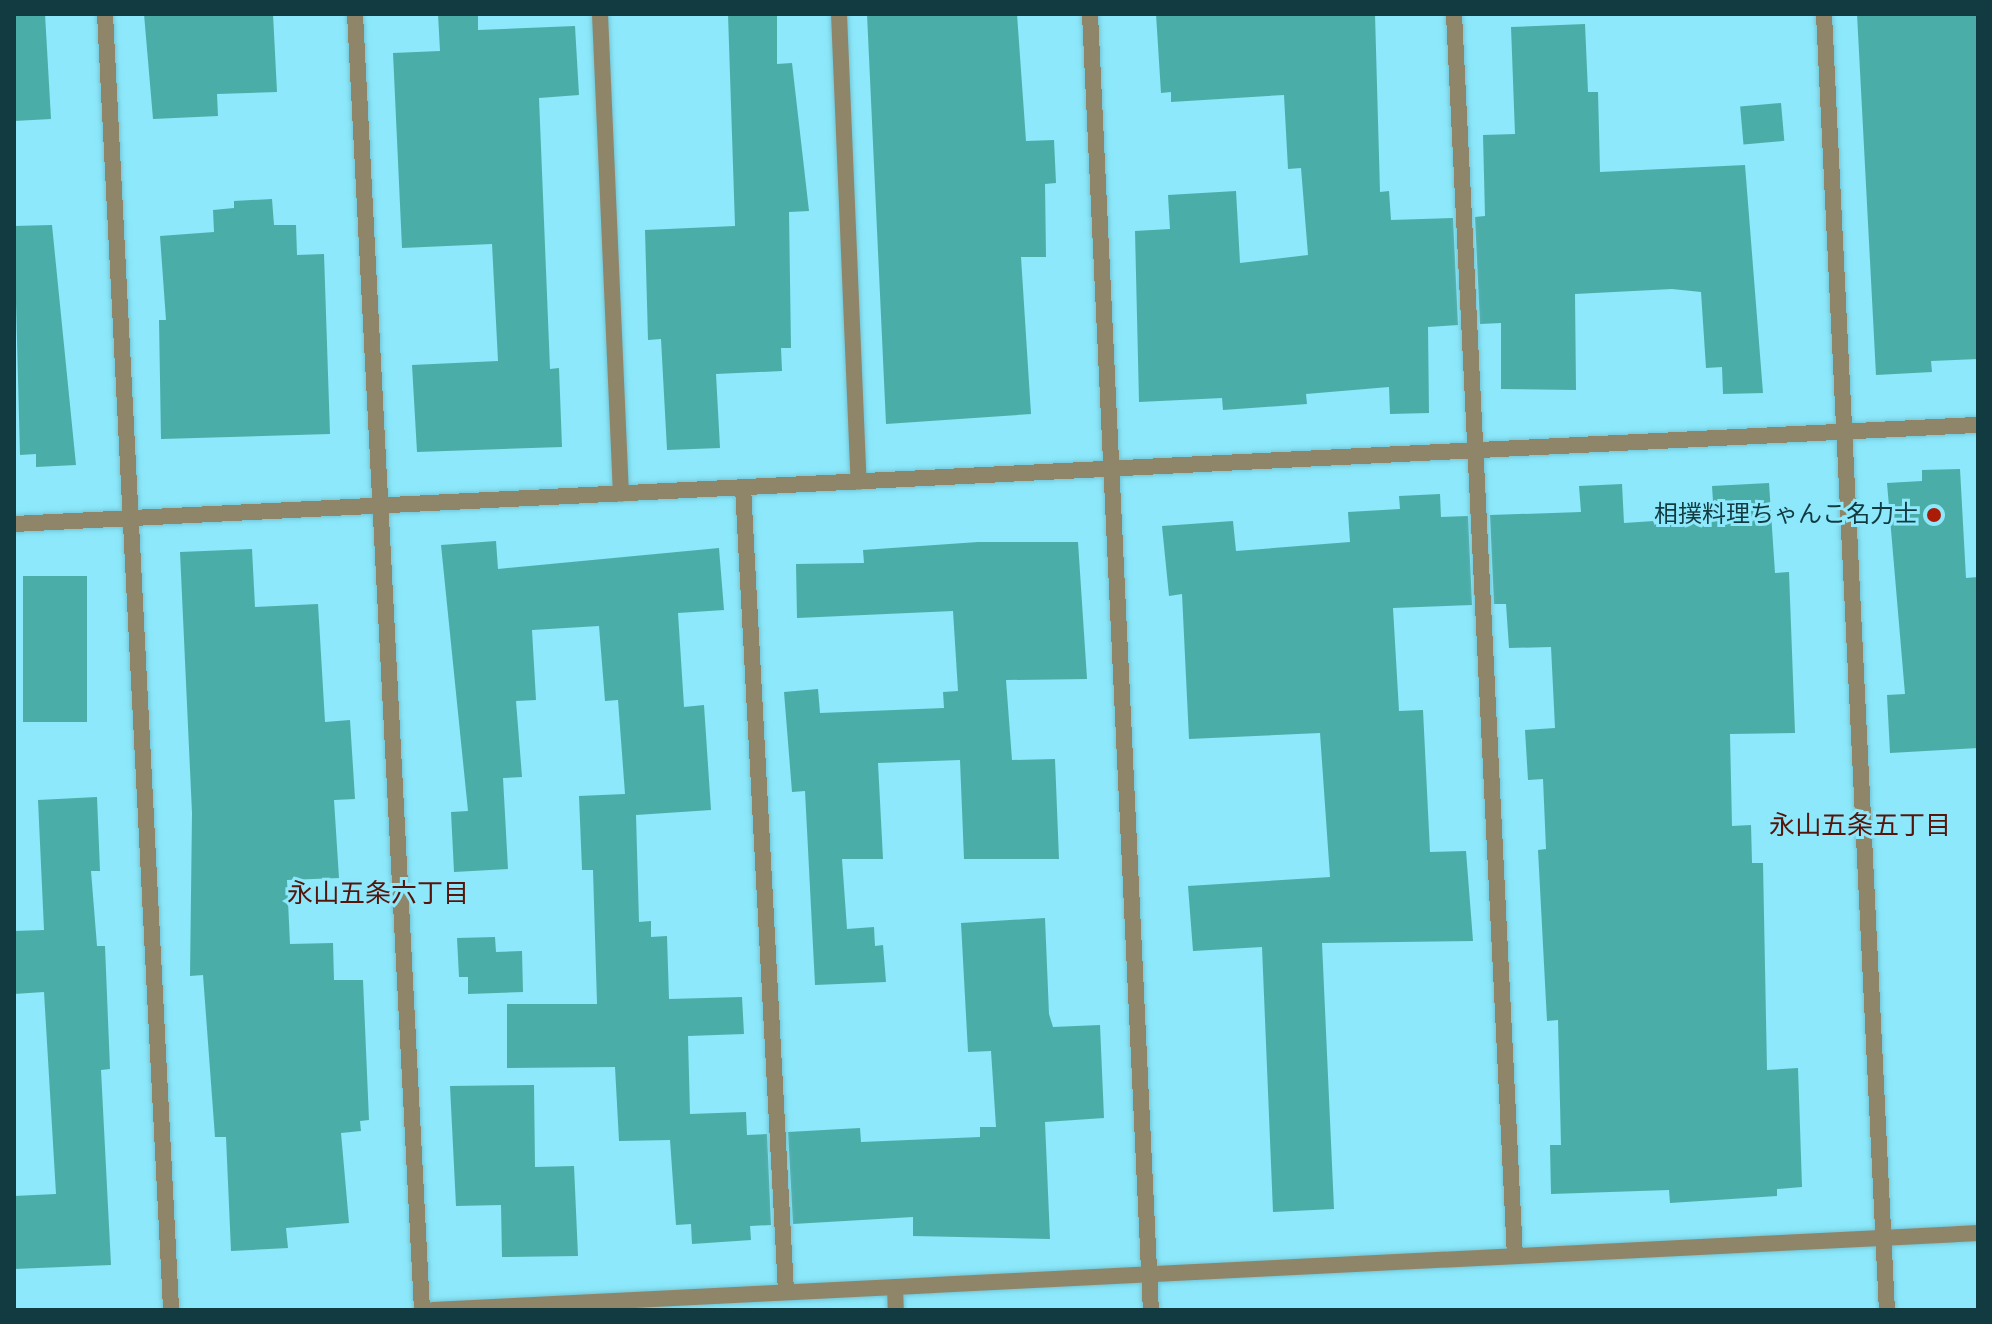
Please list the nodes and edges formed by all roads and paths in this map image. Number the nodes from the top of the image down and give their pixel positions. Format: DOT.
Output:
graph roads {
  1 [pos="105,14"];
  2 [pos="355,14"];
  3 [pos="600,14"];
  4 [pos="839,14"];
  5 [pos="1090,14"];
  6 [pos="1454,14"];
  7 [pos="1824,14"];
  8 [pos="1978,425"];
  9 [pos="1843,432"];
  10 [pos="1475,451"];
  11 [pos="1111,469"];
  12 [pos="859,482"];
  13 [pos="743,487"];
  14 [pos="621,494"];
  15 [pos="379,506"];
  16 [pos="130,518"];
  17 [pos="14,524"];
  18 [pos="1978,1233"];
  19 [pos="1884,1238"];
  20 [pos="1515,1256"];
  21 [pos="1149,1274"];
  22 [pos="895,1287"];
  23 [pos="786,1292"];
  24 [pos="171,1310"];
  25 [pos="422,1310"];
  26 [pos="433,1310"];
  27 [pos="896,1310"];
  28 [pos="1151,1310"];
  29 [pos="1887,1310"];
  1 -- 16 [label="street"];
  2 -- 15 [label="street"];
  3 -- 14 [label="street"];
  4 -- 12 [label="street"];
  5 -- 11 [label="street"];
  6 -- 10 [label="street"];
  7 -- 9 [label="street"];
  8 -- 9 [label="street"];
  9 -- 10 [label="street"];
  9 -- 19 [label="street"];
  10 -- 11 [label="street"];
  10 -- 20 [label="street"];
  11 -- 12 [label="street"];
  11 -- 21 [label="street"];
  12 -- 13 [label="street"];
  13 -- 14 [label="street"];
  13 -- 23 [label="street"];
  14 -- 15 [label="street"];
  15 -- 16 [label="street"];
  15 -- 25 [label="street"];
  16 -- 17 [label="street"];
  16 -- 24 [label="street"];
  18 -- 19 [label="street"];
  19 -- 20 [label="street"];
  19 -- 29 [label="street"];
  20 -- 21 [label="street"];
  21 -- 22 [label="street"];
  21 -- 28 [label="street"];
  22 -- 23 [label="street"];
  22 -- 27 [label="street"];
  23 -- 26 [label="street"];
}
